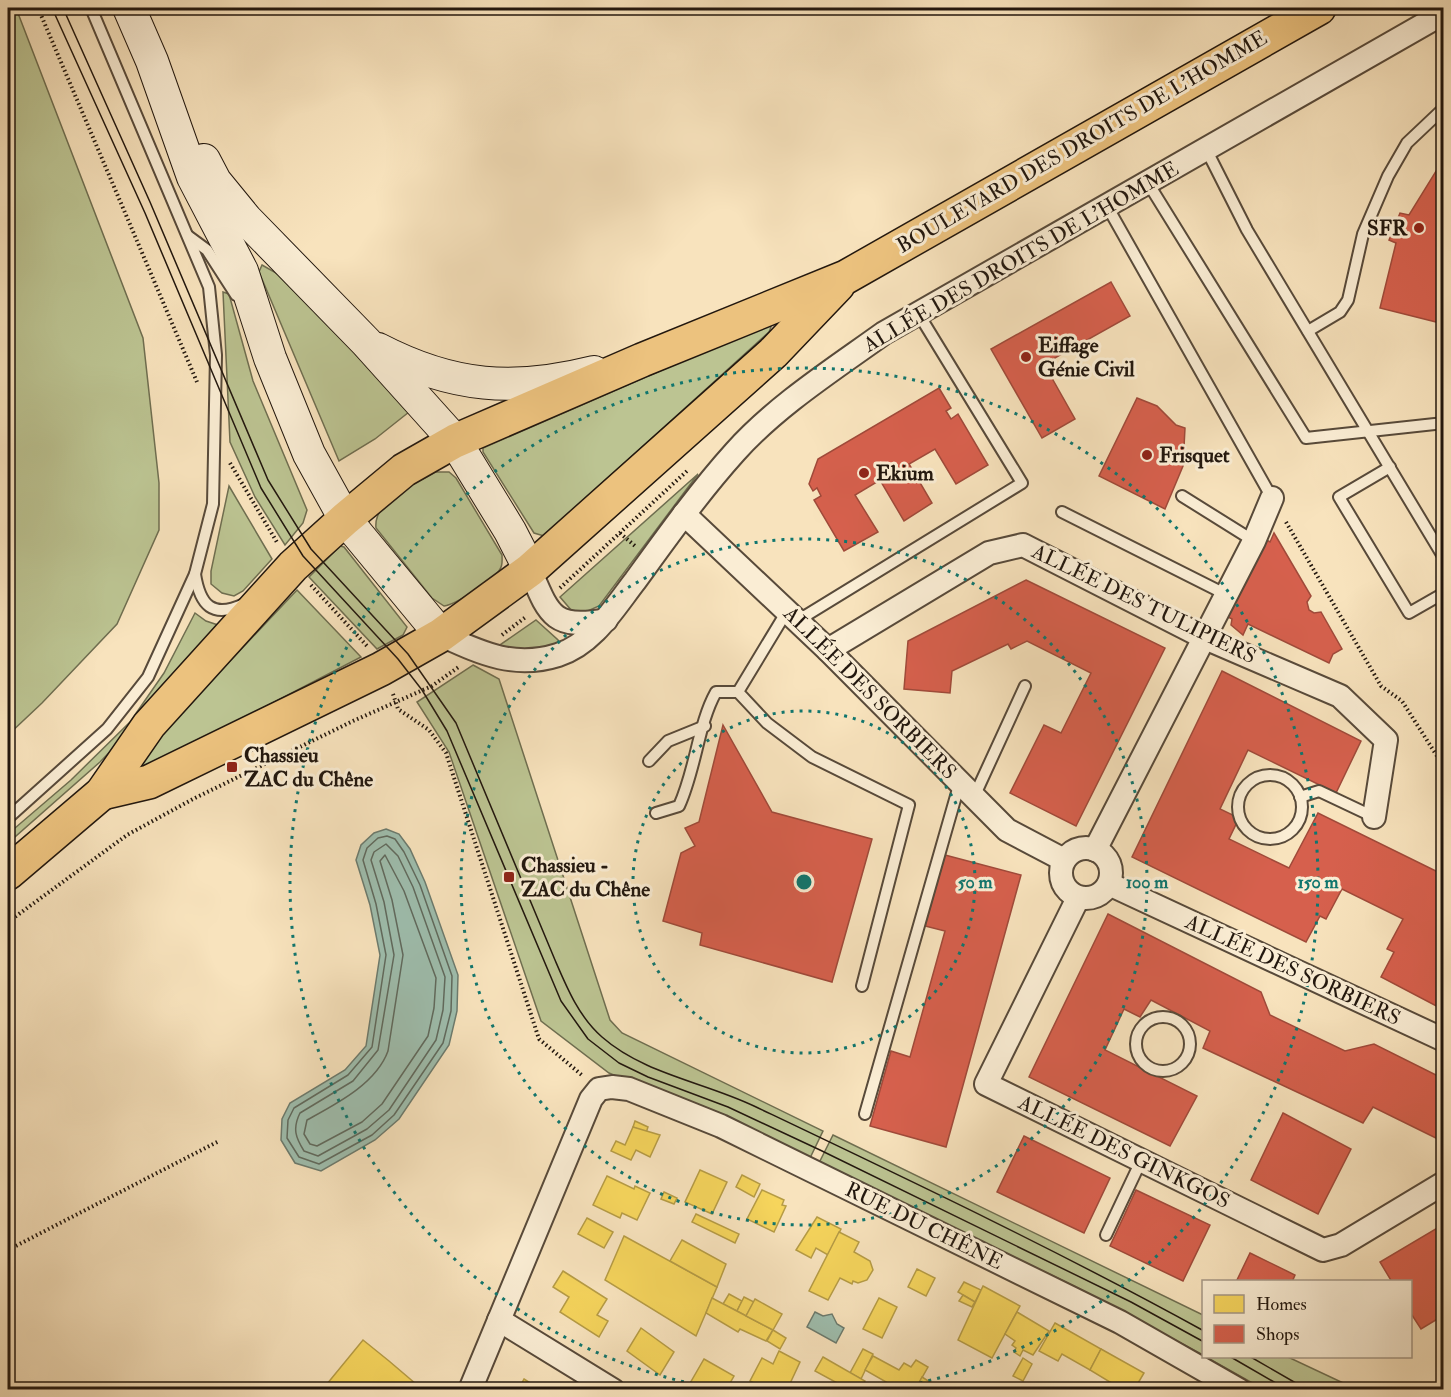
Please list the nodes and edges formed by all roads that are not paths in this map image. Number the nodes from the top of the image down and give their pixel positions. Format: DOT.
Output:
graph roads {
  1 [pos="91,8"];
  2 [pos="129,8"];
  3 [pos="1319,8"];
  4 [pos="1443,13"];
  5 [pos="152,61"];
  6 [pos="1443,108"];
  7 [pos="1206,149"];
  8 [pos="1148,183"];
  9 [pos="1107,206"];
  10 [pos="188,236"];
  11 [pos="846,277"];
  12 [pos="918,313"];
  13 [pos="1308,331"];
  14 [pos="366,342"];
  15 [pos="270,358"];
  16 [pos="642,360"];
  17 [pos="1443,423"];
  18 [pos="1368,432"];
  19 [pos="455,441"];
  20 [pos="1390,467"];
  21 [pos="1182,496"];
  22 [pos="1272,498"];
  23 [pos="1062,512"];
  24 [pos="684,514"];
  25 [pos="345,519"];
  26 [pos="1254,541"];
  27 [pos="1443,558"];
  28 [pos="530,570"];
  29 [pos="195,574"];
  30 [pos="271,591"];
  31 [pos="1443,593"];
  32 [pos="1227,595"];
  33 [pos="792,616"];
  34 [pos="606,620"];
  35 [pos="441,635"];
  36 [pos="1204,638"];
  37 [pos="828,650"];
  38 [pos="1025,686"];
  39 [pos="738,692"];
  40 [pos="705,726"];
  41 [pos="649,761"];
  42 [pos="967,790"];
  43 [pos="102,793"];
  44 [pos="1300,797"];
  45 [pos="656,813"];
  46 [pos="1374,817"];
  47 [pos="8,818"];
  48 [pos="1095,850"];
  49 [pos="1064,860"];
  50 [pos="8,873"];
  51 [pos="1109,884"];
  52 [pos="1078,898"];
  53 [pos="862,986"];
  54 [pos="1443,1040"];
  55 [pos="1142,1060"];
  56 [pos="865,1114"];
  57 [pos="1141,1161"];
  58 [pos="1443,1183"];
  59 [pos="1106,1235"];
  60 [pos="499,1320"];
  61 [pos="470,1389"];
  62 [pos="613,1389"];
  63 [pos="1239,1389"];
  1 -- 10 [label="lane"];
  2 -- 5 [label="street"];
  3 -- 11 [label="main road, BOULEVARD DES DROITS DE L'HOMME"];
  4 -- 7 [label="street, ALLÉE DES DROITS DE L'HOMME"];
  5 -- 14 [label="street"];
  5 -- 15 [label="street"];
  6 -- 13 [label="lane"];
  7 -- 8 [label="street, ALLÉE DES DROITS DE L'HOMME"];
  7 -- 13 [label="lane"];
  8 -- 9 [label="street, ALLÉE DES DROITS DE L'HOMME"];
  8 -- 18 [label="lane"];
  9 -- 12 [label="street, ALLÉE DES DROITS DE L'HOMME"];
  9 -- 22 [label="lane"];
  10 -- 15 [label="lane"];
  10 -- 29 [label="lane"];
  11 -- 16 [label="main road, BOULEVARD DES DROITS DE L'HOMME"];
  11 -- 28 [label="main road, BOULEVARD DES DROITS DE L'HOMME"];
  12 -- 24 [label="street, ALLÉE DES DROITS DE L'HOMME"];
  12 -- 33 [label="lane"];
  13 -- 18 [label="lane"];
  14 -- 16 [label="street"];
  14 -- 19 [label="street"];
  15 -- 25 [label="street"];
  16 -- 19 [label="main road, BOULEVARD DES DROITS DE L'HOMME"];
  17 -- 18 [label="lane"];
  18 -- 20 [label="lane"];
  19 -- 25 [label="main road, BOULEVARD DES DROITS DE L'HOMME"];
  19 -- 28 [label="street"];
  20 -- 27 [label="lane"];
  20 -- 31 [label="lane"];
  21 -- 26 [label="lane"];
  22 -- 26 [label="street"];
  23 -- 32 [label="lane"];
  24 -- 33 [label="street, ALLÉE DES SORBIERS"];
  24 -- 34 [label="street, ALLÉE DES DROITS DE L'HOMME"];
  25 -- 30 [label="main road, BOULEVARD DES DROITS DE L'HOMME"];
  25 -- 35 [label="street"];
  26 -- 32 [label="street"];
  28 -- 34 [label="street"];
  28 -- 35 [label="main road, BOULEVARD DES DROITS DE L'HOMME"];
  29 -- 30 [label="lane"];
  29 -- 47 [label="lane"];
  30 -- 43 [label="main road, BOULEVARD DES DROITS DE L'HOMME"];
  32 -- 36 [label="street"];
  33 -- 37 [label="street, ALLÉE DES SORBIERS"];
  33 -- 39 [label="lane"];
  34 -- 35 [label="street, ALLÉE DES DROITS DE L'HOMME"];
  35 -- 43 [label="main road, BOULEVARD DES DROITS DE L'HOMME"];
  36 -- 37 [label="street, ALLÉE DES TULIPIERS"];
  36 -- 46 [label="street, ALLÉE DES TULIPIERS"];
  36 -- 48 [label="street"];
  37 -- 42 [label="street, ALLÉE DES SORBIERS"];
  38 -- 42 [label="lane"];
  39 -- 40 [label="lane"];
  39 -- 53 [label="lane"];
  40 -- 41 [label="lane"];
  40 -- 45 [label="lane"];
  42 -- 49 [label="street, ALLÉE DES SORBIERS"];
  42 -- 56 [label="lane"];
  43 -- 50 [label="main road"];
  44 -- 44 [label="lane"];
  44 -- 46 [label="lane"];
  48 -- 49 [label="street"];
  48 -- 51 [label="street"];
  49 -- 52 [label="street"];
  51 -- 52 [label="street"];
  51 -- 54 [label="street, ALLÉE DES SORBIERS"];
  52 -- 57 [label="street, ALLÉE DES GINKGOS"];
  55 -- 55 [label="lane"];
  57 -- 58 [label="street, ALLÉE DES GINKGOS"];
  57 -- 59 [label="lane"];
  60 -- 61 [label="street"];
  60 -- 62 [label="street"];
  60 -- 63 [label="street, RUE DU CHÊNE"];
}
